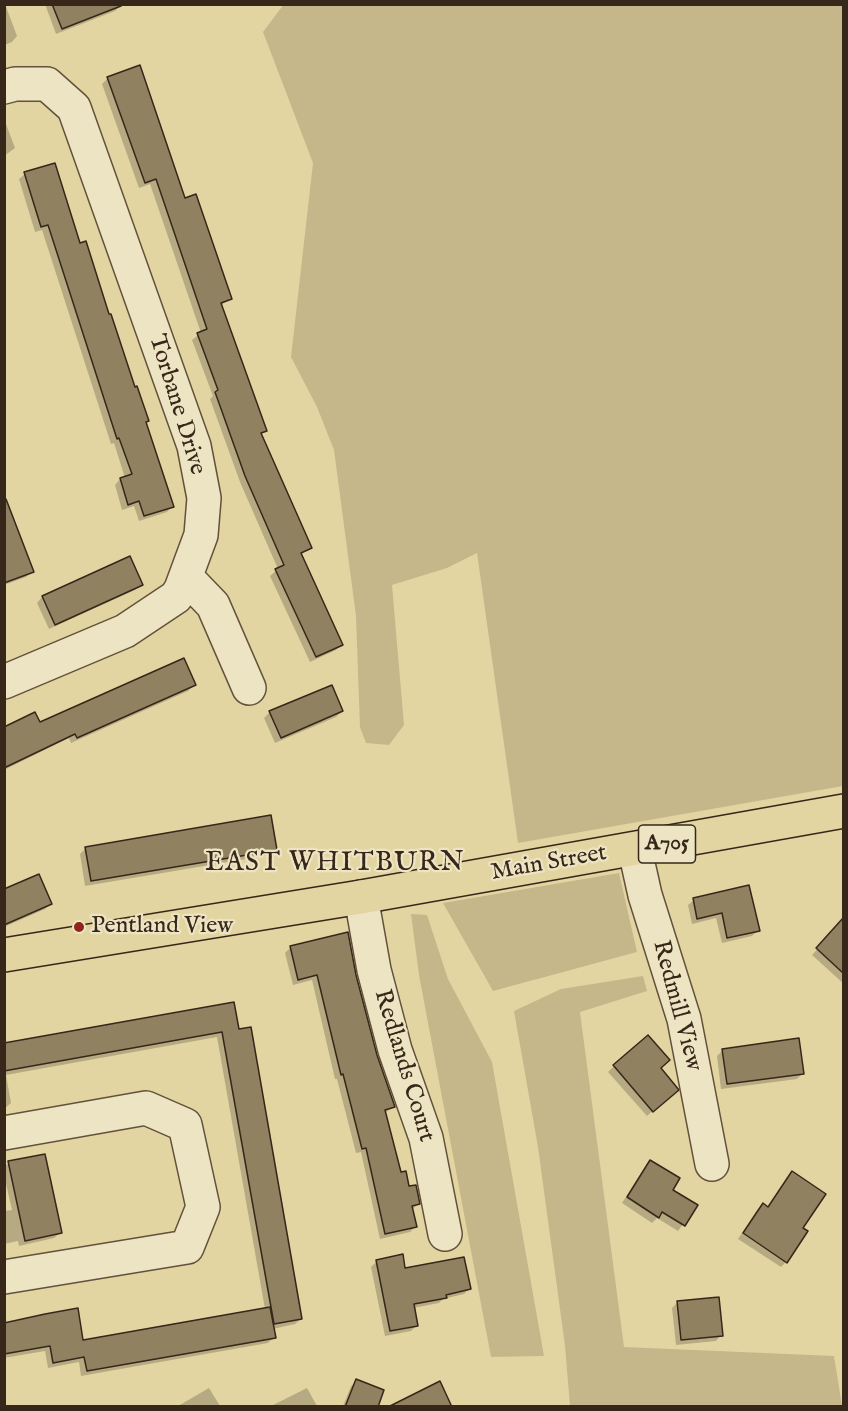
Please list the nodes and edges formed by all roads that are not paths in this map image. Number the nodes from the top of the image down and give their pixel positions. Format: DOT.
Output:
graph roads {
  1 [pos="4,87"];
  2 [pos="186,577"];
  3 [pos="4,682"];
  4 [pos="249,688"];
  5 [pos="843,811"];
  6 [pos="635,850"];
  7 [pos="370,896"];
  8 [pos="4,955"];
  9 [pos="4,1133"];
  10 [pos="712,1164"];
  11 [pos="445,1234"];
  12 [pos="4,1277"];
  1 -- 2 [label="street, Torbane Drive"];
  2 -- 3 [label="street, Torbane Drive"];
  2 -- 4 [label="street"];
  5 -- 6 [label="main road, Main Street / A705"];
  6 -- 7 [label="main road, Main Street / A705"];
  6 -- 10 [label="street, Redmill View"];
  7 -- 8 [label="main road, Main Street / A705"];
  7 -- 11 [label="street, Redlands Court"];
  9 -- 12 [label="street"];
}
